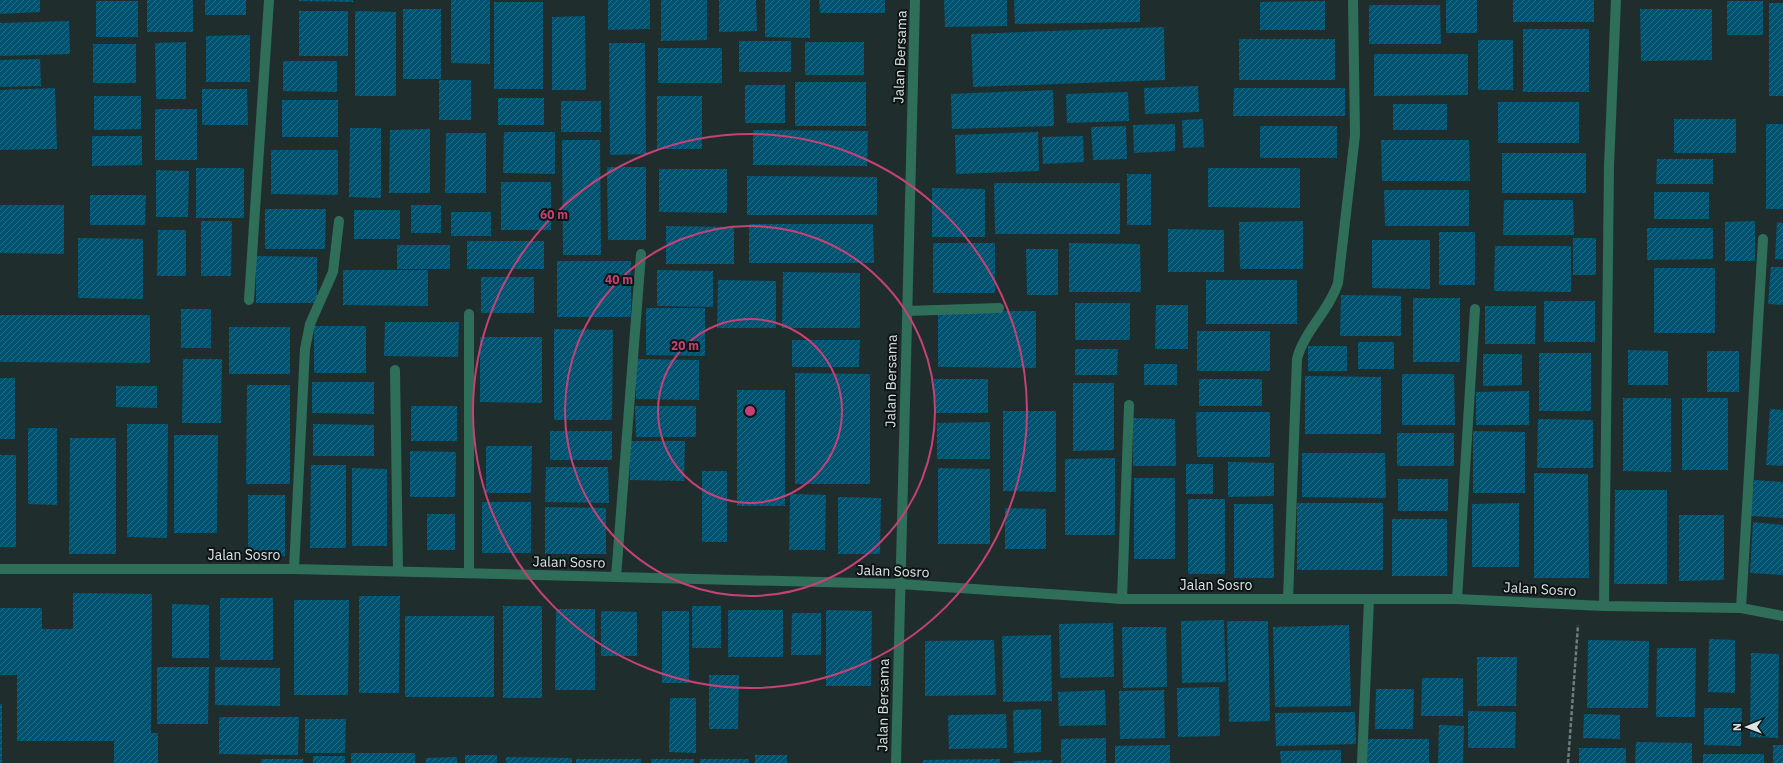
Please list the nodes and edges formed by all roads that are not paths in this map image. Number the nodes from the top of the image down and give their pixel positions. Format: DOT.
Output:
graph roads {
  1 [pos="269,0"];
  2 [pos="916,0"];
  3 [pos="1354,0"];
  4 [pos="1616,0"];
  5 [pos="339,221"];
  6 [pos="1763,239"];
  7 [pos="641,254"];
  8 [pos="249,300"];
  9 [pos="999,308"];
  10 [pos="1475,309"];
  11 [pos="907,311"];
  12 [pos="470,314"];
  13 [pos="395,370"];
  14 [pos="1129,405"];
  15 [pos="0,569"];
  16 [pos="294,570"];
  17 [pos="398,571"];
  18 [pos="469,573"];
  19 [pos="616,577"];
  20 [pos="900,584"];
  21 [pos="1122,599"];
  22 [pos="1288,599"];
  23 [pos="1457,599"];
  24 [pos="1369,600"];
  25 [pos="1604,606"];
  26 [pos="1742,608"];
  27 [pos="1783,616"];
  28 [pos="896,763"];
  29 [pos="1362,763"];
  1 -- 8 [label="street"];
  2 -- 11 [label="street, Jalan Bersama"];
  3 -- 22 [label="street"];
  4 -- 25 [label="street"];
  5 -- 16 [label="street"];
  6 -- 26 [label="street"];
  7 -- 19 [label="street"];
  9 -- 11 [label="street"];
  10 -- 23 [label="street"];
  11 -- 20 [label="street, Jalan Bersama"];
  12 -- 18 [label="street"];
  13 -- 17 [label="street"];
  14 -- 21 [label="street"];
  15 -- 16 [label="street, Jalan Sosro"];
  16 -- 17 [label="street, Jalan Sosro"];
  17 -- 18 [label="street, Jalan Sosro"];
  18 -- 19 [label="street, Jalan Sosro"];
  19 -- 20 [label="street, Jalan Sosro"];
  20 -- 21 [label="street, Jalan Sosro"];
  20 -- 28 [label="street, Jalan Bersama"];
  21 -- 22 [label="street, Jalan Sosro"];
  22 -- 24 [label="street, Jalan Sosro"];
  23 -- 24 [label="street, Jalan Sosro"];
  23 -- 25 [label="street, Jalan Sosro"];
  24 -- 29 [label="street"];
  25 -- 26 [label="street, Jalan Sosro"];
  26 -- 27 [label="street, Jalan Sosro"];
}
